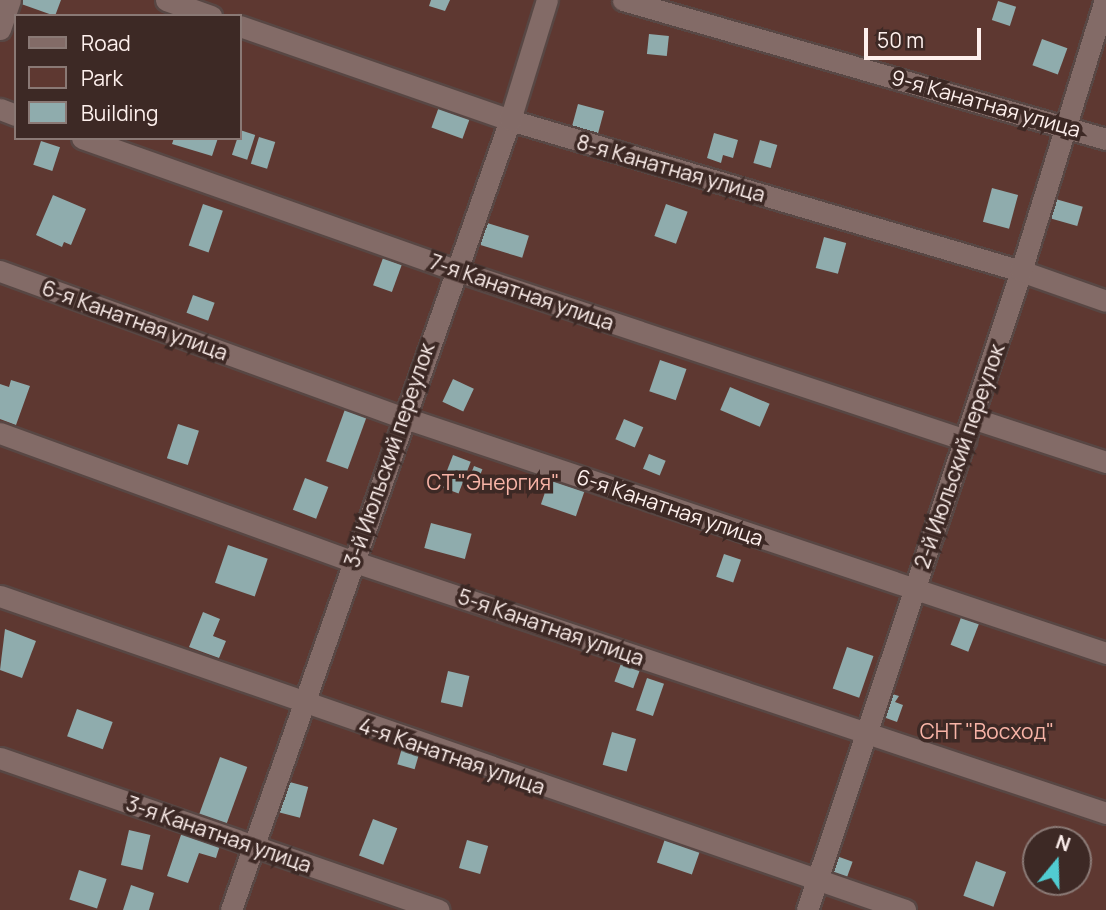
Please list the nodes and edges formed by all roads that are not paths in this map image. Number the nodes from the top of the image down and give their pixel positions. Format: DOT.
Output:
graph roads {
  1 [pos="10,0"];
  2 [pos="166,0"];
  3 [pos="547,0"];
  4 [pos="623,0"];
  5 [pos="1105,0"];
  6 [pos="205,14"];
  7 [pos="242,27"];
  8 [pos="0,29"];
  9 [pos="510,120"];
  10 [pos="1066,126"];
  11 [pos="1106,139"];
  12 [pos="88,140"];
  13 [pos="455,270"];
  14 [pos="0,271"];
  15 [pos="1021,271"];
  16 [pos="1106,301"];
  17 [pos="402,417"];
  18 [pos="972,418"];
  19 [pos="0,433"];
  20 [pos="965,440"];
  21 [pos="1106,462"];
  22 [pos="352,561"];
  23 [pos="914,589"];
  24 [pos="0,596"];
  25 [pos="1106,653"];
  26 [pos="302,705"];
  27 [pos="866,733"];
  28 [pos="0,758"];
  29 [pos="1106,813"];
  30 [pos="253,846"];
  31 [pos="817,880"];
  32 [pos="231,910"];
  33 [pos="438,910"];
  34 [pos="807,910"];
  35 [pos="905,910"];
  1 -- 8 [label="street"];
  2 -- 6 [label="street"];
  3 -- 9 [label="street, 3-й Июльский переулок"];
  4 -- 10 [label="street, 9-я Канатная улица"];
  5 -- 10 [label="street, 2-й Июльский переулок"];
  7 -- 9 [label="street, 8-я Канатная улица"];
  9 -- 13 [label="street, 3-й Июльский переулок"];
  9 -- 15 [label="street, 8-я Канатная улица"];
  10 -- 11 [label="street, 9-я Канатная улица"];
  10 -- 15 [label="street, 2-й Июльский переулок"];
  12 -- 13 [label="street, 7-я Канатная улица"];
  13 -- 17 [label="street, 3-й Июльский переулок"];
  13 -- 20 [label="street, 7-я Канатная улица"];
  14 -- 17 [label="street, 6-я Канатная улица"];
  15 -- 16 [label="street, 8-я Канатная улица"];
  15 -- 18 [label="street, 2-й Июльский переулок"];
  17 -- 22 [label="street, 3-й Июльский переулок"];
  17 -- 23 [label="street, 6-я Канатная улица"];
  18 -- 20 [label="street, 2-й Июльский переулок"];
  18 -- 21 [label="street"];
  19 -- 22 [label="street, 5-я Канатная улица"];
  20 -- 23 [label="street, 2-й Июльский переулок"];
  22 -- 26 [label="street, 3-й Июльский переулок"];
  22 -- 27 [label="street, 5-я Канатная улица"];
  23 -- 25 [label="street, 6-я Канатная улица"];
  23 -- 27 [label="street, 2-й Июльский переулок"];
  24 -- 26 [label="street, 4-я Канатная улица"];
  26 -- 30 [label="street, 3-й Июльский переулок"];
  26 -- 31 [label="street, 4-я Канатная улица"];
  27 -- 29 [label="street, 5-я Канатная улица"];
  27 -- 31 [label="street, 2-й Июльский переулок"];
  28 -- 30 [label="street, 3-я Канатная улица"];
  30 -- 32 [label="street, 3-й Июльский переулок"];
  30 -- 33 [label="street, 3-я Канатная улица"];
  31 -- 34 [label="street, 2-й Июльский переулок"];
  31 -- 35 [label="street, 4-я Канатная улица"];
}
